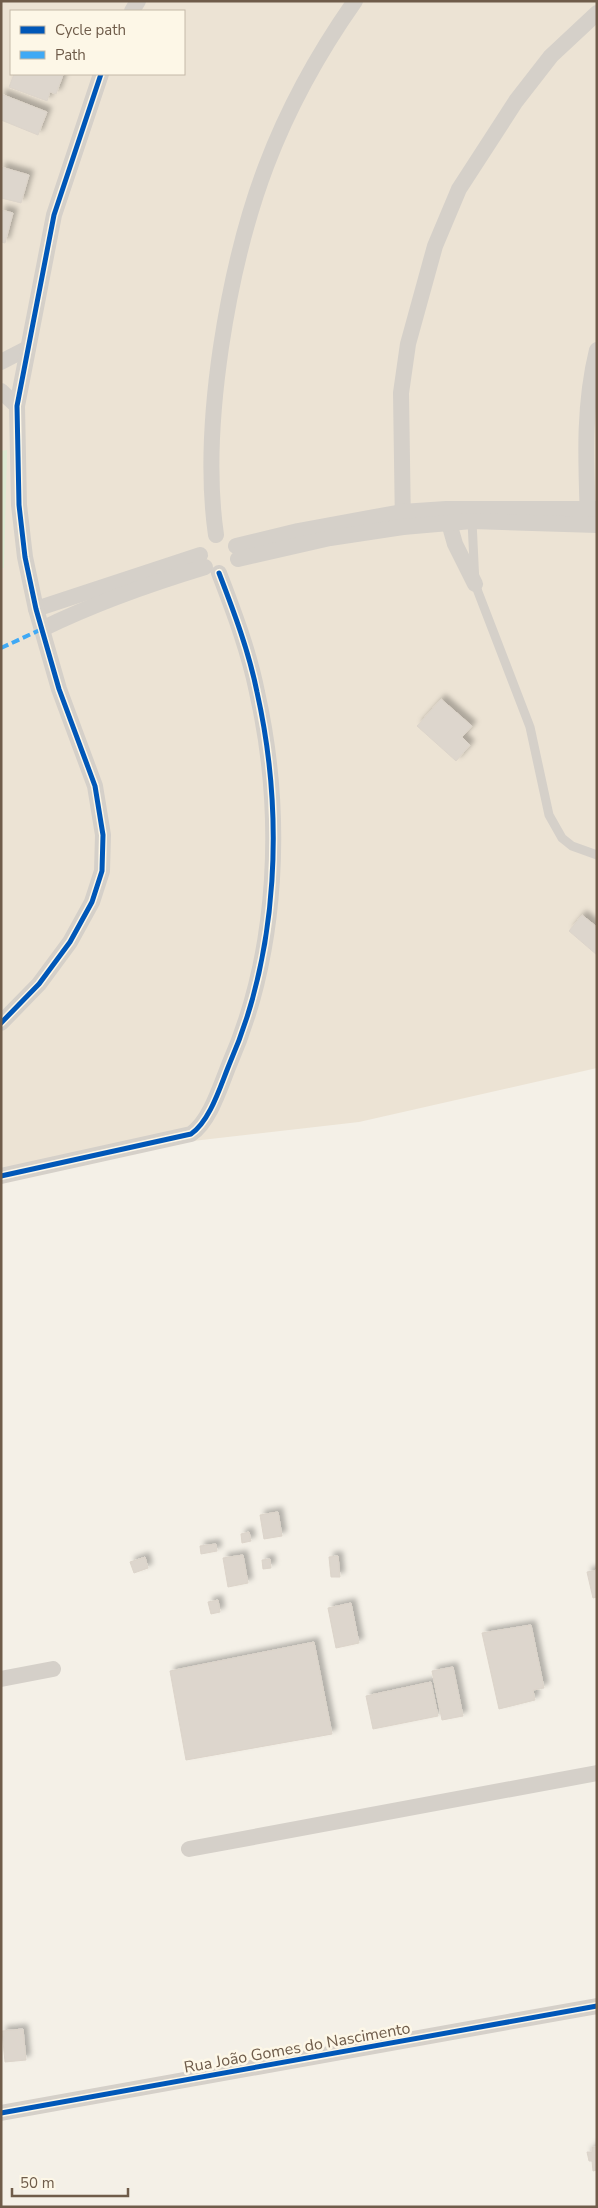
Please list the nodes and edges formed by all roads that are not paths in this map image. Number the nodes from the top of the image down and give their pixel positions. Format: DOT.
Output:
graph roads {
  1 [pos="355,1"];
  2 [pos="597,13"];
  3 [pos="101,75"];
  4 [pos="28,348"];
  5 [pos="597,350"];
  6 [pos="1,362"];
  7 [pos="1,391"];
  8 [pos="17,406"];
  9 [pos="592,517"];
  10 [pos="402,520"];
  11 [pos="472,521"];
  12 [pos="449,523"];
  13 [pos="216,535"];
  14 [pos="237,552"];
  15 [pos="208,565"];
  16 [pos="475,584"];
  17 [pos="36,609"];
  18 [pos="42,629"];
  19 [pos="597,855"];
  20 [pos="1,1023"];
  21 [pos="1,1176"];
  22 [pos="53,1669"];
  23 [pos="1,1680"];
  24 [pos="597,1773"];
  25 [pos="189,1849"];
  26 [pos="597,2006"];
  27 [pos="1,2113"];
  1 -- 13 [label="street"];
  2 -- 10 [label="street"];
  3 -- 4 [label="street"];
  4 -- 6 [label="street"];
  4 -- 8 [label="street"];
  5 -- 9 [label="street"];
  7 -- 8 [label="street"];
  8 -- 17 [label="street"];
  9 -- 10 [label="street"];
  9 -- 11 [label="street"];
  10 -- 12 [label="street"];
  10 -- 14 [label="street"];
  11 -- 12 [label="street"];
  11 -- 16 [label="lane"];
  12 -- 16 [label="street"];
  13 -- 14 [label="street"];
  13 -- 15 [label="street"];
  14 -- 15 [label="street"];
  15 -- 17 [label="street"];
  15 -- 18 [label="street"];
  15 -- 21 [label="street"];
  16 -- 19 [label="lane"];
  17 -- 18 [label="street"];
  18 -- 20 [label="street"];
  22 -- 23 [label="street"];
  24 -- 25 [label="street"];
  26 -- 27 [label="street, Rua João Gomes do Nascimento"];
}
